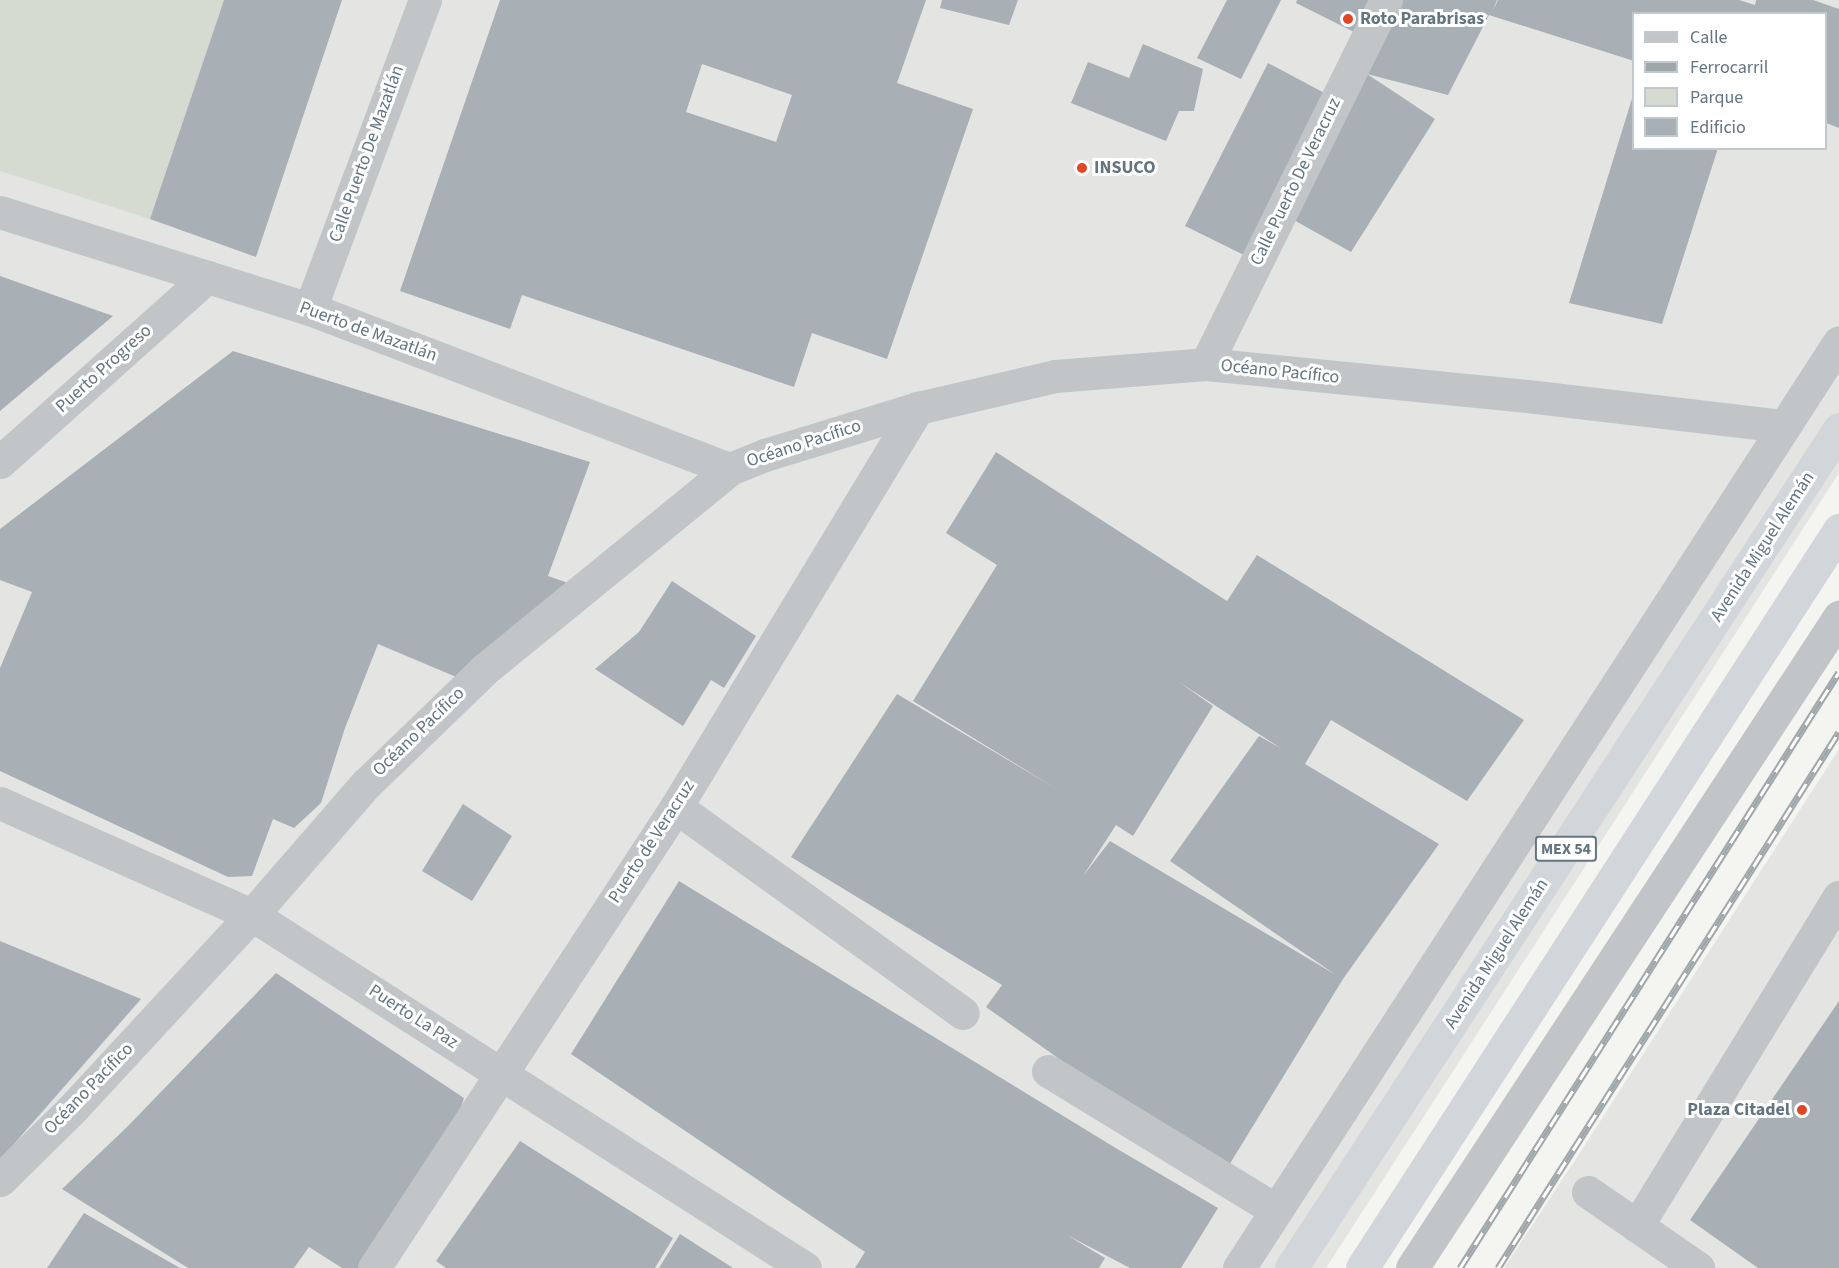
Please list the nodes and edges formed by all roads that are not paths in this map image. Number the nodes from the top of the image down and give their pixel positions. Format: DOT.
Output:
graph roads {
  1 [pos="425,0"];
  2 [pos="1386,0"];
  3 [pos="0,212"];
  4 [pos="207,277"];
  5 [pos="310,309"];
  6 [pos="1839,342"];
  7 [pos="1206,364"];
  8 [pos="918,408"];
  9 [pos="1783,426"];
  10 [pos="1839,429"];
  11 [pos="0,462"];
  12 [pos="730,469"];
  13 [pos="1839,530"];
  14 [pos="1839,617"];
  15 [pos="1839,651"];
  16 [pos="1774,715"];
  17 [pos="0,803"];
  18 [pos="676,807"];
  19 [pos="1839,897"];
  20 [pos="252,915"];
  21 [pos="963,1013"];
  22 [pos="1048,1071"];
  23 [pos="500,1073"];
  24 [pos="0,1180"];
  25 [pos="1588,1192"];
  26 [pos="1276,1210"];
  27 [pos="1637,1226"];
  28 [pos="374,1268"];
  29 [pos="805,1268"];
  30 [pos="1239,1268"];
  31 [pos="1291,1268"];
  32 [pos="1362,1268"];
  33 [pos="1412,1268"];
  34 [pos="1698,1268"];
  1 -- 5 [label="street, Calle Puerto De Mazatlán"];
  2 -- 7 [label="street, Calle Puerto De Veracruz"];
  3 -- 4 [label="street, Puerto de Mazatlán"];
  4 -- 5 [label="street, Puerto de Mazatlán"];
  4 -- 11 [label="street, Puerto Progreso"];
  5 -- 12 [label="street, Puerto de Mazatlán"];
  6 -- 9 [label="street"];
  7 -- 8 [label="street, Océano Pacífico"];
  7 -- 9 [label="street, Océano Pacífico"];
  8 -- 12 [label="street, Océano Pacífico"];
  8 -- 18 [label="street, Puerto de Veracruz"];
  9 -- 26 [label="street"];
  10 -- 31 [label="highway, Avenida Miguel Alemán / MEX 54"];
  12 -- 20 [label="street, Océano Pacífico"];
  13 -- 32 [label="highway, MEX 54"];
  14 -- 16 [label="street"];
  15 -- 16 [label="street"];
  16 -- 33 [label="street"];
  17 -- 20 [label="street, Puerto La Paz"];
  18 -- 21 [label="street"];
  18 -- 23 [label="street, Puerto de Veracruz"];
  19 -- 27 [label="street"];
  20 -- 23 [label="street, Puerto La Paz"];
  20 -- 24 [label="street, Océano Pacífico"];
  22 -- 26 [label="street"];
  23 -- 28 [label="street, Puerto de Veracruz"];
  23 -- 29 [label="street, Puerto La Paz"];
  25 -- 27 [label="street"];
  26 -- 30 [label="street"];
  27 -- 34 [label="street"];
}
